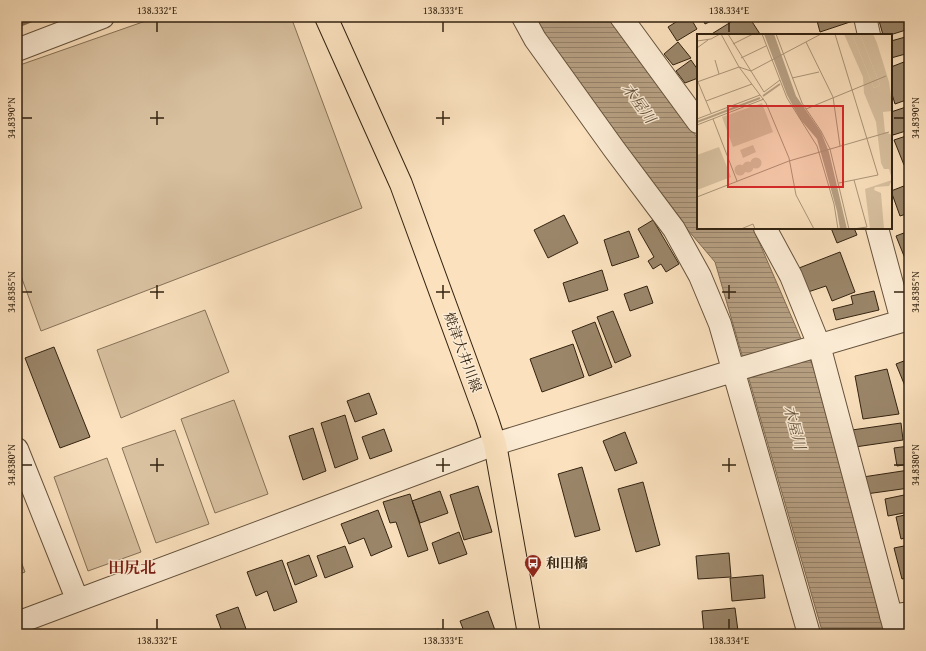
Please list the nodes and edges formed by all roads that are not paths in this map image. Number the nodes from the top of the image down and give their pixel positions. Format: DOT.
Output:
graph roads {
  1 [pos="103,17"];
  2 [pos="326,17"];
  3 [pos="523,17"];
  4 [pos="864,17"];
  5 [pos="629,19"];
  6 [pos="869,34"];
  7 [pos="17,50"];
  8 [pos="697,121"];
  9 [pos="766,229"];
  10 [pos="877,229"];
  11 [pos="906,320"];
  12 [pos="819,345"];
  13 [pos="737,370"];
  14 [pos="495,444"];
  15 [pos="17,449"];
  16 [pos="77,599"];
  17 [pos="898,621"];
  18 [pos="17,623"];
  19 [pos="529,634"];
  20 [pos="810,634"];
  1 -- 7 [label="street"];
  2 -- 14 [label="main road, 焼津大井川線"];
  3 -- 13 [label="street"];
  4 -- 6 [label="street"];
  5 -- 8 [label="street"];
  9 -- 12 [label="street"];
  10 -- 11 [label="street"];
  11 -- 12 [label="street"];
  12 -- 13 [label="street"];
  12 -- 17 [label="street"];
  13 -- 14 [label="street"];
  13 -- 20 [label="street"];
  14 -- 16 [label="street"];
  14 -- 19 [label="main road, 焼津大井川線"];
  15 -- 16 [label="street"];
  16 -- 18 [label="street"];
}
